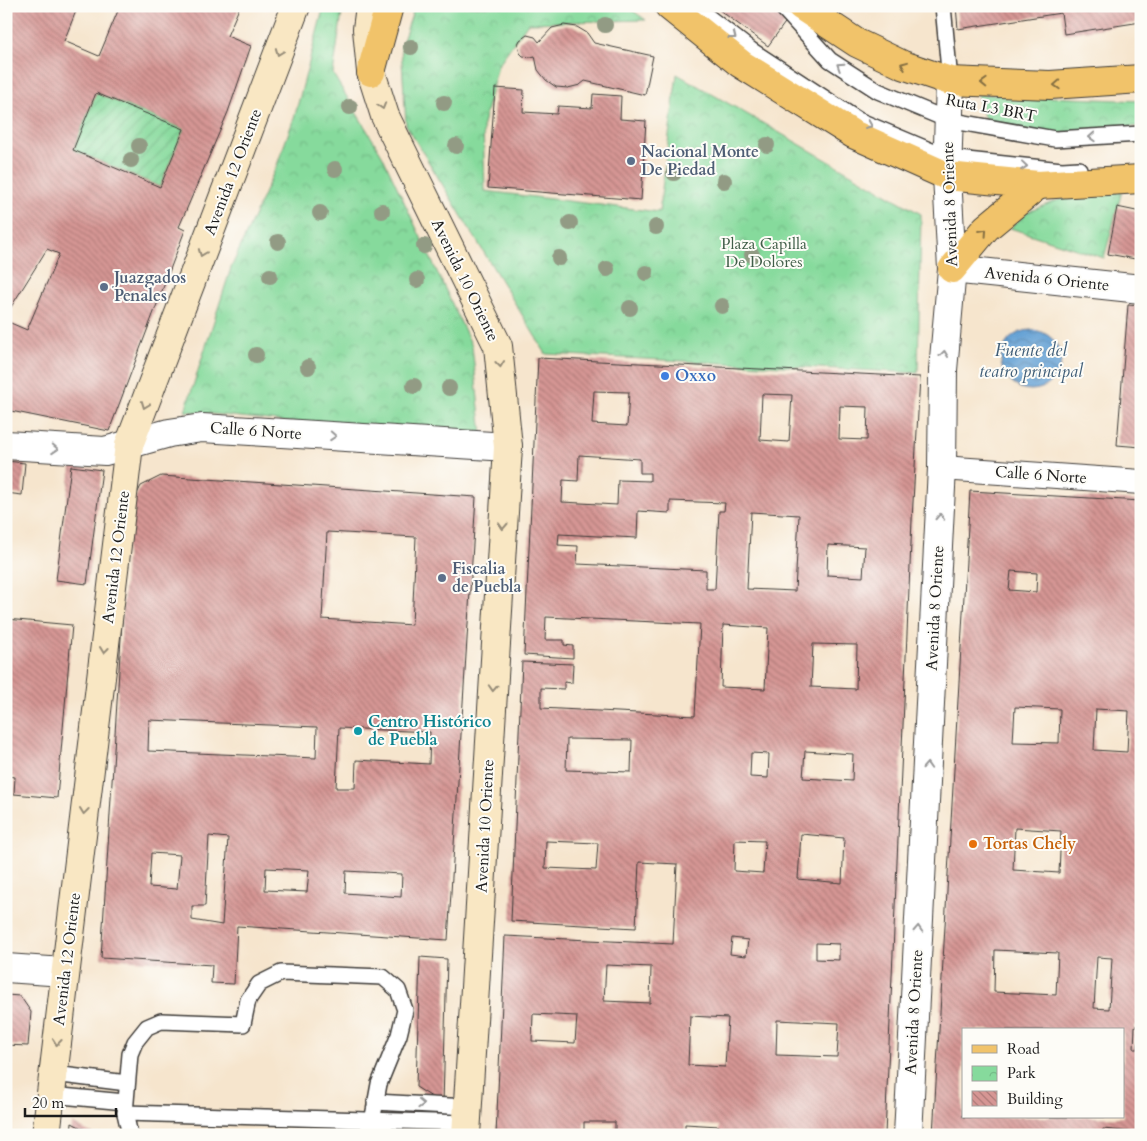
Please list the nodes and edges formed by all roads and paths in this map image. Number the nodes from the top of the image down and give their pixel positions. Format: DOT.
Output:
graph roads {
  1 [pos="370,6"];
  2 [pos="389,6"];
  3 [pos="669,6"];
  4 [pos="694,6"];
  5 [pos="781,6"];
  6 [pos="801,6"];
  7 [pos="943,6"];
  8 [pos="294,7"];
  9 [pos="371,72"];
  10 [pos="1141,79"];
  11 [pos="950,81"];
  12 [pos="948,120"];
  13 [pos="1141,134"];
  14 [pos="1141,165"];
  15 [pos="948,167"];
  16 [pos="1141,179"];
  17 [pos="1038,185"];
  18 [pos="952,269"];
  19 [pos="1141,289"];
  20 [pos="6,445"];
  21 [pos="129,445"];
  22 [pos="508,447"];
  23 [pos="942,468"];
  24 [pos="1141,482"];
  25 [pos="6,968"];
  26 [pos="64,972"];
  27 [pos="127,1083"];
  28 [pos="52,1084"];
  29 [pos="375,1102"];
  30 [pos="125,1108"];
  31 [pos="467,1122"];
  32 [pos="369,1128"];
  33 [pos="46,1135"];
  34 [pos="130,1135"];
  35 [pos="908,1135"];
  1 -- 9 [label="main road, Avenida 10 Oriente"];
  2 -- 9 [label="main road"];
  3 -- 15 [label="main road"];
  4 -- 15 [label="lane, one-way"];
  12 -- 5 [label="lane, Ruta L3 BRT, one-way"];
  11 -- 6 [label="main road, one-way"];
  7 -- 11 [label="lane"];
  8 -- 21 [label="main road, Avenida 12 Oriente, one-way"];
  9 -- 22 [label="main road, Avenida 10 Oriente, one-way"];
  10 -- 11 [label="main road, one-way"];
  11 -- 12 [label="street, Avenida 8 Oriente"];
  13 -- 12 [label="lane, Ruta L3 BRT, one-way"];
  12 -- 15 [label="street, Avenida 8 Oriente"];
  15 -- 14 [label="lane, one-way"];
  15 -- 17 [label="main road"];
  15 -- 18 [label="street, Avenida 8 Oriente"];
  16 -- 17 [label="main road"];
  18 -- 17 [label="main road, one-way"];
  18 -- 19 [label="street, Avenida 6 Oriente"];
  23 -- 18 [label="street, Avenida 8 Oriente, one-way"];
  20 -- 21 [label="street, Calle 6 Norte, one-way"];
  21 -- 22 [label="street, Calle 6 Norte, one-way"];
  21 -- 26 [label="main road, Avenida 12 Oriente, one-way"];
  22 -- 31 [label="main road, Avenida 10 Oriente, one-way"];
  23 -- 24 [label="street, Calle 6 Norte"];
  35 -- 23 [label="street, Avenida 8 Oriente, one-way"];
  25 -- 26 [label="street"];
  26 -- 28 [label="main road, Avenida 12 Oriente, one-way"];
  27 -- 28 [label="lane"];
  27 -- 29 [label="lane"];
  27 -- 30 [label="lane"];
  28 -- 30 [label="lane"];
  28 -- 33 [label="main road, Avenida 12 Oriente"];
  29 -- 31 [label="lane, one-way"];
  29 -- 32 [label="lane"];
  30 -- 32 [label="lane"];
  30 -- 34 [label="lane"];
  31 -- 32 [label="lane"];
}
